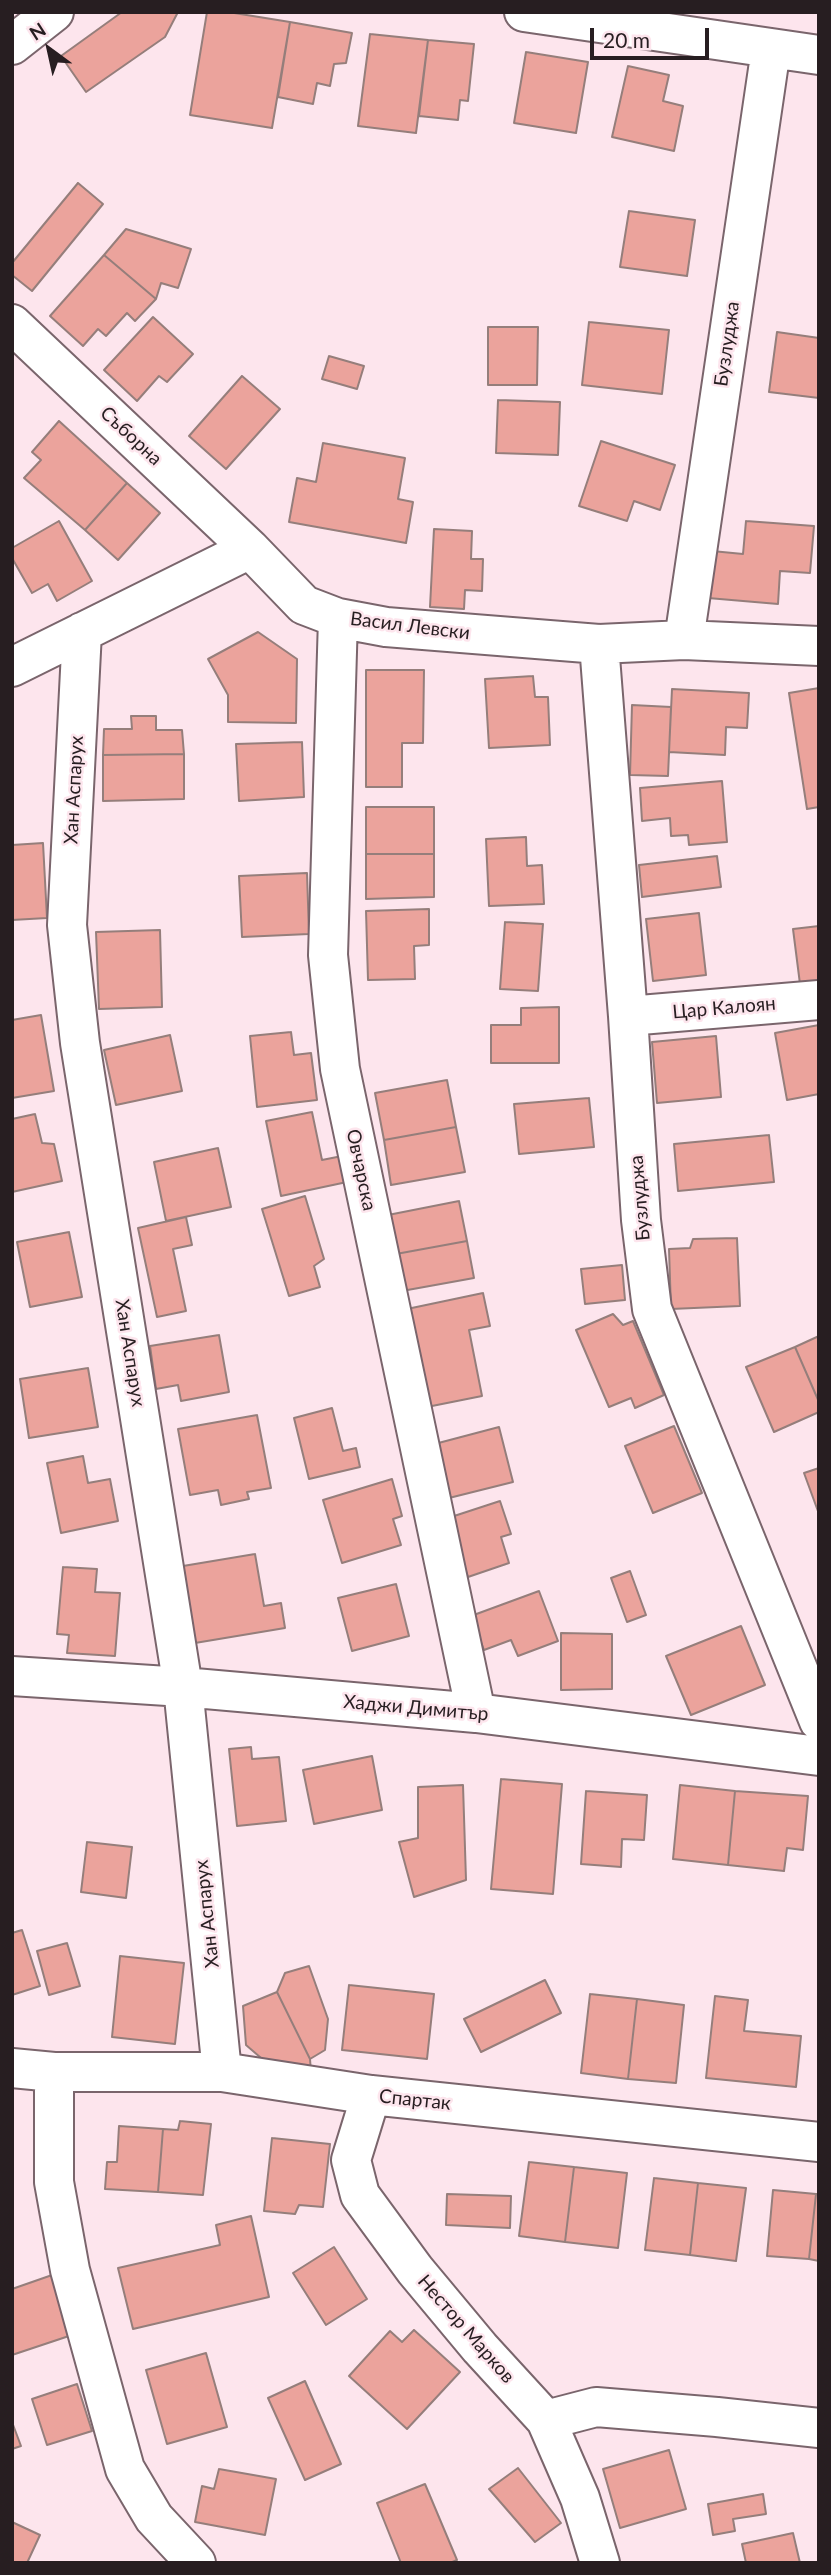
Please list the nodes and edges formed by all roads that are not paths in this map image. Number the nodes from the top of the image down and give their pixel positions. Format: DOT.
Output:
graph roads {
  1 [pos="54,12"];
  2 [pos="524,12"];
  3 [pos="12,45"];
  4 [pos="771,49"];
  5 [pos="819,55"];
  6 [pos="12,324"];
  7 [pos="250,549"];
  8 [pos="338,618"];
  9 [pos="82,632"];
  10 [pos="684,640"];
  11 [pos="599,645"];
  12 [pos="819,646"];
  13 [pos="12,667"];
  14 [pos="819,1000"];
  15 [pos="628,1016"];
  16 [pos="12,1676"];
  17 [pos="183,1687"];
  18 [pos="475,1713"];
  19 [pos="819,1721"];
  20 [pos="819,1756"];
  21 [pos="12,2068"];
  22 [pos="54,2072"];
  23 [pos="222,2072"];
  24 [pos="371,2095"];
  25 [pos="819,2142"];
  26 [pos="546,2420"];
  27 [pos="819,2428"];
  28 [pos="196,2563"];
  29 [pos="600,2563"];
  1 -- 3 [label="street"];
  2 -- 4 [label="street"];
  4 -- 5 [label="street"];
  4 -- 10 [label="street, Бузлуджа"];
  6 -- 7 [label="street, Съборна"];
  7 -- 8 [label="street, Васил Левски"];
  7 -- 9 [label="street"];
  8 -- 11 [label="street, Васил Левски"];
  8 -- 18 [label="street, Овчарска"];
  9 -- 13 [label="street"];
  9 -- 17 [label="street, Хан Аспарух"];
  10 -- 11 [label="street, Васил Левски"];
  10 -- 12 [label="street, Васил Левски"];
  11 -- 15 [label="street, Бузлуджа"];
  14 -- 15 [label="street, Цар Калоян"];
  15 -- 19 [label="street, Бузлуджа"];
  16 -- 17 [label="street, Хаджи Димитър"];
  17 -- 18 [label="street, Хаджи Димитър"];
  17 -- 23 [label="street, Хан Аспарух"];
  18 -- 20 [label="street, Хаджи Димитър"];
  21 -- 22 [label="street, Спартак"];
  22 -- 23 [label="street, Спартак"];
  22 -- 28 [label="street"];
  23 -- 24 [label="street, Спартак"];
  24 -- 25 [label="street, Спартак"];
  24 -- 26 [label="street, Нестор Марков"];
  26 -- 27 [label="street"];
  26 -- 29 [label="street, Нестор Марков"];
}
